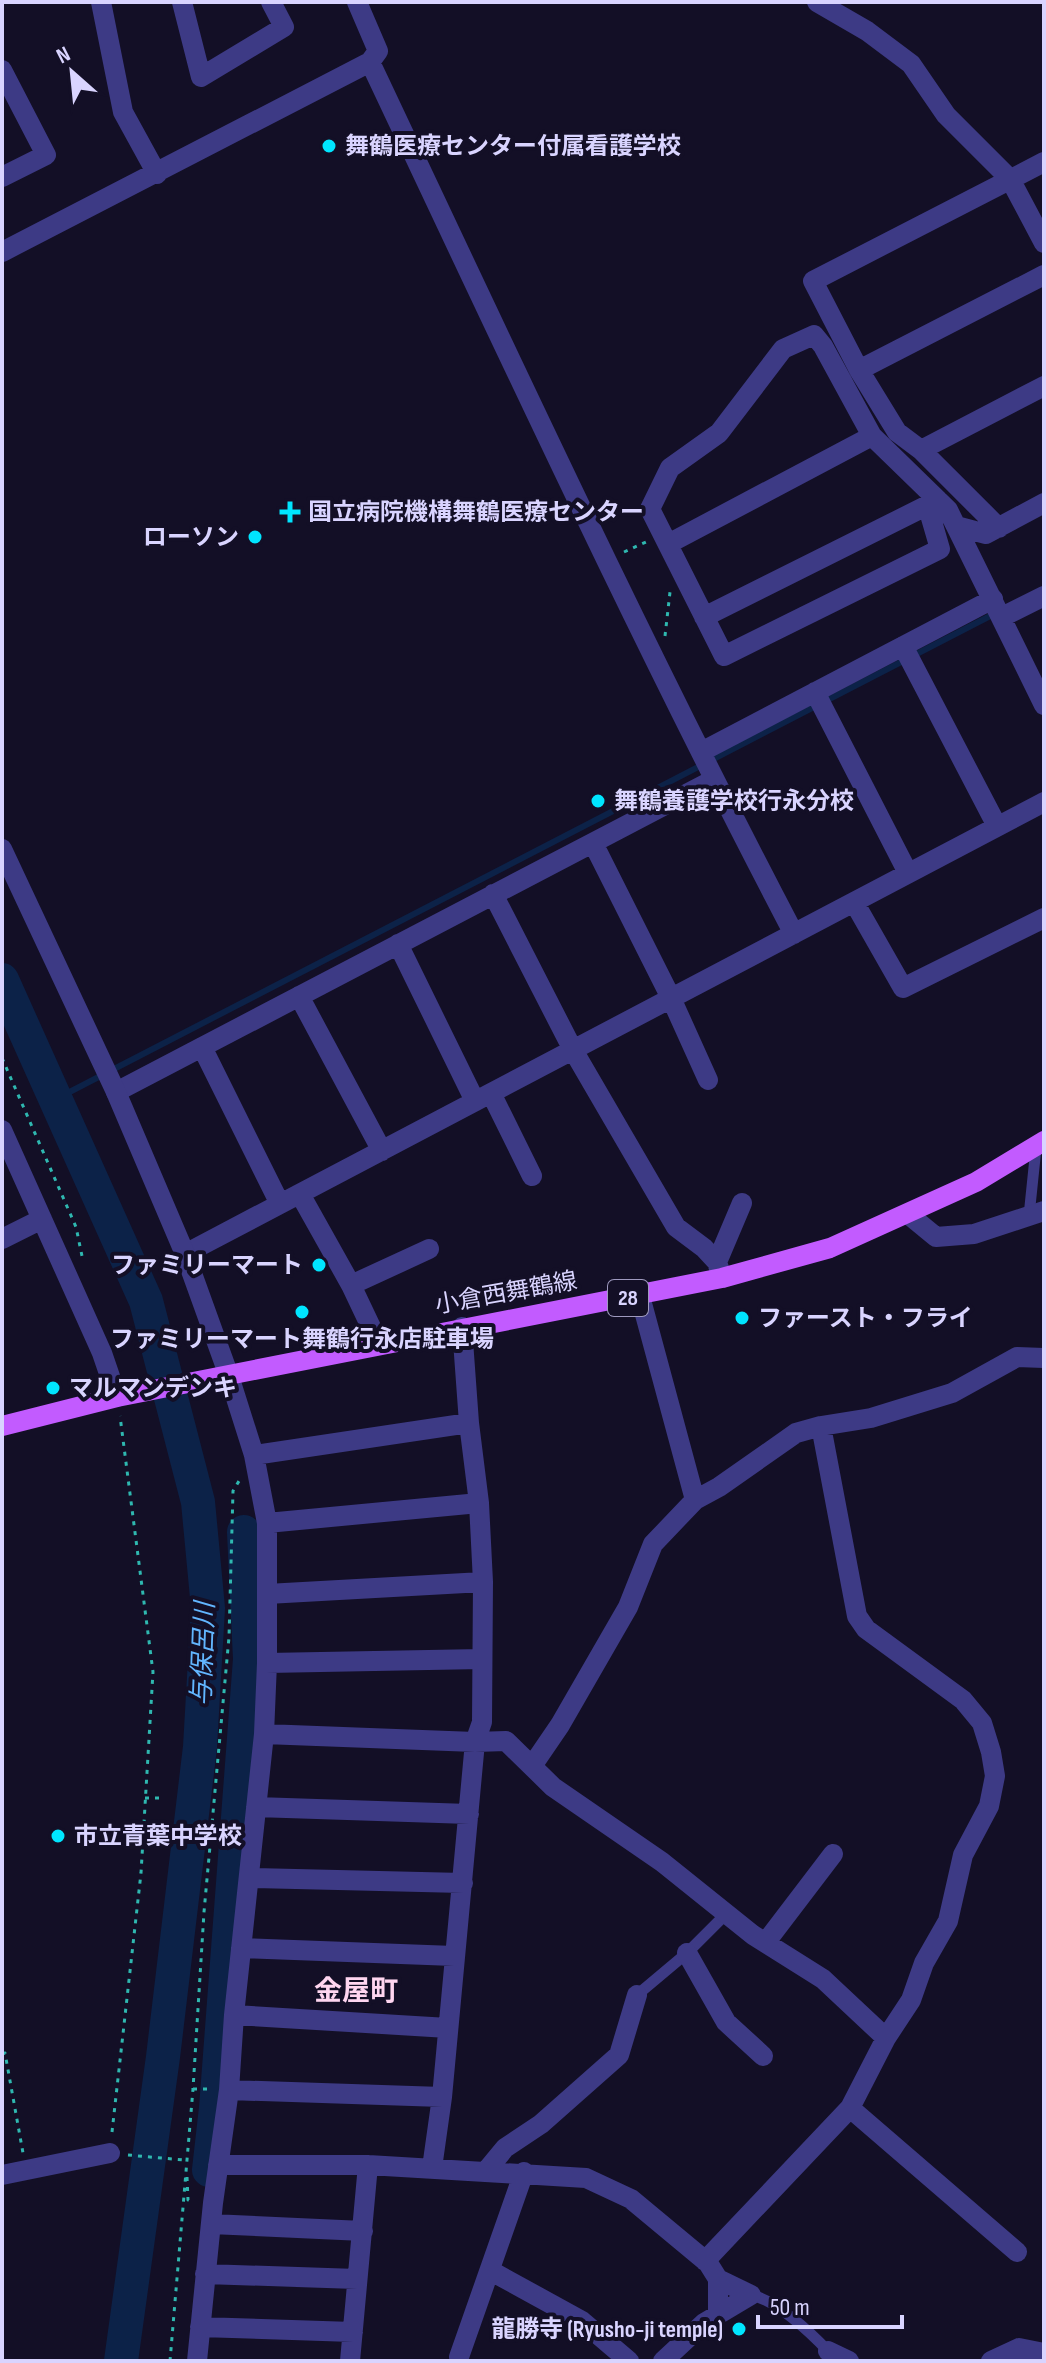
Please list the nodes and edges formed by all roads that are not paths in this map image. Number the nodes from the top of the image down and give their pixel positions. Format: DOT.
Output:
graph roads {
  1 [pos="101,2"];
  2 [pos="182,2"];
  3 [pos="271,2"];
  4 [pos="357,2"];
  5 [pos="817,2"];
  6 [pos="370,62"];
  7 [pos="2,70"];
  8 [pos="1044,162"];
  9 [pos="157,174"];
  10 [pos="2,177"];
  11 [pos="1010,179"];
  12 [pos="1044,243"];
  13 [pos="2,252"];
  14 [pos="1044,275"];
  15 [pos="859,370"];
  16 [pos="1044,386"];
  17 [pos="872,436"];
  18 [pos="921,450"];
  19 [pos="1044,503"];
  20 [pos="947,512"];
  21 [pos="999,528"];
  22 [pos="669,545"];
  23 [pos="1044,596"];
  24 [pos="998,608"];
  25 [pos="704,617"];
  26 [pos="903,646"];
  27 [pos="815,692"];
  28 [pos="1044,705"];
  29 [pos="701,752"];
  30 [pos="713,780"];
  31 [pos="1044,802"];
  32 [pos="997,826"];
  33 [pos="593,843"];
  34 [pos="2,849"];
  35 [pos="908,873"];
  36 [pos="493,894"];
  37 [pos="854,902"];
  38 [pos="1044,918"];
  39 [pos="794,934"];
  40 [pos="398,944"];
  41 [pos="299,996"];
  42 [pos="671,998"];
  43 [pos="202,1047"];
  44 [pos="573,1050"];
  45 [pos="708,1080"];
  46 [pos="116,1092"];
  47 [pos="483,1097"];
  48 [pos="2,1130"];
  49 [pos="1040,1144"];
  50 [pos="382,1151"];
  51 [pos="532,1176"];
  52 [pos="300,1194"];
  53 [pos="742,1203"];
  54 [pos="280,1204"];
  55 [pos="908,1214"];
  56 [pos="1036,1214"];
  57 [pos="42,1219"];
  58 [pos="2,1239"];
  59 [pos="429,1249"];
  60 [pos="185,1254"];
  61 [pos="720,1270"];
  62 [pos="351,1285"];
  63 [pos="640,1296"];
  64 [pos="462,1327"];
  65 [pos="379,1344"];
  66 [pos="1044,1358"];
  67 [pos="229,1376"];
  68 [pos="123,1396"];
  69 [pos="469,1423"];
  70 [pos="2,1426"];
  71 [pos="821,1426"];
  72 [pos="254,1455"];
  73 [pos="695,1500"];
  74 [pos="479,1503"];
  75 [pos="267,1523"];
  76 [pos="483,1582"];
  77 [pos="267,1594"];
  78 [pos="482,1659"];
  79 [pos="267,1663"];
  80 [pos="264,1734"];
  81 [pos="475,1742"];
  82 [pos="532,1766"];
  83 [pos="256,1807"];
  84 [pos="469,1814"];
  85 [pos="833,1854"];
  86 [pos="249,1878"];
  87 [pos="463,1883"];
  88 [pos="726,1914"];
  89 [pos="766,1942"];
  90 [pos="241,1948"];
  91 [pos="687,1953"];
  92 [pos="454,1956"];
  93 [pos="637,1995"];
  94 [pos="234,2015"];
  95 [pos="448,2028"];
  96 [pos="886,2038"];
  97 [pos="763,2056"];
  98 [pos="229,2090"];
  99 [pos="442,2097"];
  100 [pos="850,2108"];
  101 [pos="119,2154"];
  102 [pos="218,2165"];
  103 [pos="368,2165"];
  104 [pos="432,2168"];
  105 [pos="486,2171"];
  106 [pos="524,2172"];
  107 [pos="2,2175"];
  108 [pos="211,2224"];
  109 [pos="363,2231"];
  110 [pos="1017,2252"];
  111 [pos="705,2261"];
  112 [pos="491,2271"];
  113 [pos="205,2274"];
  114 [pos="357,2279"];
  115 [pos="718,2279"];
  116 [pos="751,2295"];
  117 [pos="718,2313"];
  118 [pos="200,2327"];
  119 [pos="353,2332"];
  120 [pos="828,2351"];
  121 [pos="1044,2353"];
  122 [pos="459,2357"];
  123 [pos="197,2361"];
  124 [pos="350,2361"];
  125 [pos="629,2361"];
  126 [pos="663,2361"];
  127 [pos="849,2361"];
  128 [pos="991,2361"];
  1 -- 9 [label="street"];
  2 -- 3 [label="street"];
  4 -- 6 [label="street"];
  5 -- 11 [label="street"];
  6 -- 9 [label="street"];
  6 -- 29 [label="street"];
  7 -- 10 [label="street"];
  8 -- 11 [label="street"];
  9 -- 13 [label="street"];
  11 -- 12 [label="street"];
  11 -- 15 [label="street"];
  14 -- 15 [label="street"];
  15 -- 18 [label="street"];
  16 -- 18 [label="street"];
  17 -- 20 [label="street"];
  17 -- 22 [label="street"];
  17 -- 22 [label="street"];
  18 -- 21 [label="street"];
  19 -- 21 [label="street"];
  20 -- 21 [label="street"];
  20 -- 24 [label="street"];
  20 -- 25 [label="street"];
  20 -- 25 [label="street"];
  22 -- 25 [label="street"];
  23 -- 24 [label="street"];
  24 -- 26 [label="street"];
  24 -- 28 [label="street"];
  26 -- 27 [label="street"];
  26 -- 32 [label="street"];
  27 -- 29 [label="street"];
  27 -- 35 [label="street"];
  29 -- 30 [label="street"];
  30 -- 33 [label="street"];
  30 -- 39 [label="street"];
  31 -- 32 [label="street"];
  32 -- 35 [label="street"];
  33 -- 36 [label="street"];
  33 -- 42 [label="street"];
  34 -- 46 [label="street"];
  35 -- 37 [label="street"];
  36 -- 40 [label="street"];
  36 -- 44 [label="street"];
  37 -- 38 [label="street"];
  37 -- 39 [label="street"];
  39 -- 42 [label="street"];
  40 -- 41 [label="street"];
  40 -- 47 [label="street"];
  41 -- 43 [label="street"];
  41 -- 50 [label="street"];
  42 -- 44 [label="street"];
  42 -- 45 [label="street"];
  43 -- 46 [label="street"];
  43 -- 54 [label="street"];
  44 -- 47 [label="street"];
  44 -- 61 [label="street"];
  46 -- 60 [label="street"];
  47 -- 50 [label="street"];
  47 -- 51 [label="street"];
  48 -- 57 [label="street"];
  49 -- 55 [label="main road, 小倉西舞鶴線 / 28"];
  49 -- 56 [label="lane"];
  50 -- 52 [label="street"];
  52 -- 54 [label="street"];
  52 -- 62 [label="street"];
  53 -- 61 [label="street"];
  54 -- 60 [label="street"];
  55 -- 56 [label="street"];
  55 -- 61 [label="main road, 小倉西舞鶴線 / 28"];
  57 -- 58 [label="street"];
  57 -- 68 [label="street"];
  59 -- 62 [label="street"];
  60 -- 67 [label="street"];
  61 -- 63 [label="main road, 小倉西舞鶴線 / 28"];
  62 -- 65 [label="street"];
  63 -- 64 [label="main road, 小倉西舞鶴線 / 28"];
  63 -- 73 [label="street"];
  64 -- 65 [label="main road, 小倉西舞鶴線 / 28"];
  64 -- 69 [label="street"];
  65 -- 67 [label="main road, 小倉西舞鶴線 / 28"];
  66 -- 71 [label="street"];
  67 -- 68 [label="main road, 小倉西舞鶴線 / 28"];
  67 -- 72 [label="street"];
  68 -- 70 [label="main road, 小倉西舞鶴線 / 28"];
  69 -- 72 [label="street"];
  69 -- 74 [label="street"];
  71 -- 73 [label="street"];
  71 -- 96 [label="street"];
  72 -- 75 [label="street"];
  73 -- 82 [label="street"];
  74 -- 75 [label="street"];
  74 -- 76 [label="street"];
  75 -- 77 [label="street"];
  76 -- 77 [label="street"];
  76 -- 78 [label="street"];
  77 -- 79 [label="street"];
  78 -- 79 [label="street"];
  78 -- 81 [label="street"];
  79 -- 80 [label="street"];
  80 -- 81 [label="street"];
  80 -- 83 [label="street"];
  81 -- 82 [label="street"];
  81 -- 84 [label="street"];
  82 -- 88 [label="street"];
  83 -- 84 [label="street"];
  83 -- 86 [label="street"];
  84 -- 87 [label="street"];
  85 -- 89 [label="street"];
  86 -- 87 [label="street"];
  86 -- 90 [label="street"];
  87 -- 92 [label="street"];
  88 -- 89 [label="street"];
  88 -- 91 [label="lane"];
  89 -- 96 [label="street"];
  90 -- 92 [label="street"];
  90 -- 94 [label="street"];
  91 -- 93 [label="lane"];
  91 -- 97 [label="street"];
  92 -- 95 [label="street"];
  93 -- 105 [label="street"];
  94 -- 95 [label="street"];
  94 -- 98 [label="street"];
  95 -- 99 [label="street"];
  96 -- 100 [label="street"];
  98 -- 99 [label="street"];
  98 -- 102 [label="street"];
  99 -- 104 [label="street"];
  100 -- 110 [label="street"];
  100 -- 111 [label="street"];
  101 -- 107 [label="street"];
  102 -- 103 [label="street"];
  102 -- 108 [label="street"];
  103 -- 104 [label="street"];
  103 -- 109 [label="street"];
  104 -- 105 [label="street"];
  105 -- 106 [label="street"];
  106 -- 111 [label="street"];
  106 -- 112 [label="street"];
  108 -- 109 [label="street"];
  108 -- 113 [label="street"];
  109 -- 114 [label="street"];
  111 -- 115 [label="street"];
  112 -- 122 [label="street"];
  112 -- 125 [label="street"];
  113 -- 114 [label="street"];
  113 -- 118 [label="street"];
  114 -- 119 [label="street"];
  115 -- 116 [label="street"];
  115 -- 117 [label="street"];
  116 -- 117 [label="street"];
  116 -- 120 [label="lane"];
  117 -- 126 [label="street"];
  118 -- 119 [label="street"];
  118 -- 123 [label="street"];
  119 -- 124 [label="street"];
  120 -- 127 [label="street"];
  121 -- 128 [label="street"];
}
